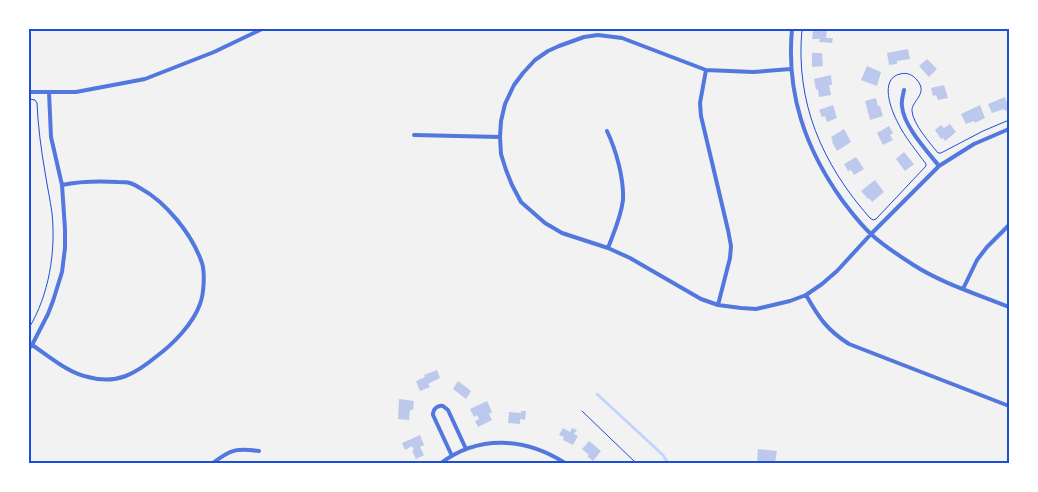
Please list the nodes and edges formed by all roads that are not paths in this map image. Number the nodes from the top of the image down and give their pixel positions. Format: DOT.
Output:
graph roads {
  1 [pos="262,29"];
  2 [pos="792,29"];
  3 [pos="791,69"];
  4 [pos="706,70"];
  5 [pos="904,90"];
  6 [pos="29,92"];
  7 [pos="49,92"];
  8 [pos="1009,129"];
  9 [pos="607,131"];
  10 [pos="414,136"];
  11 [pos="500,137"];
  12 [pos="939,166"];
  13 [pos="62,185"];
  14 [pos="1009,225"];
  15 [pos="871,234"];
  16 [pos="608,248"];
  17 [pos="963,289"];
  18 [pos="806,295"];
  19 [pos="718,305"];
  20 [pos="1009,307"];
  21 [pos="30,346"];
  22 [pos="1009,406"];
  23 [pos="466,449"];
  24 [pos="259,451"];
  25 [pos="452,456"];
  26 [pos="213,463"];
  27 [pos="441,463"];
  28 [pos="565,463"];
  1 -- 7 [label="street"];
  2 -- 3 [label="street"];
  3 -- 4 [label="street"];
  3 -- 15 [label="street"];
  4 -- 11 [label="street"];
  4 -- 19 [label="street"];
  5 -- 12 [label="street"];
  6 -- 7 [label="street"];
  7 -- 13 [label="street"];
  8 -- 12 [label="street"];
  9 -- 16 [label="street"];
  10 -- 11 [label="street"];
  11 -- 16 [label="street"];
  12 -- 15 [label="street"];
  13 -- 21 [label="street"];
  13 -- 21 [label="street"];
  14 -- 17 [label="street"];
  15 -- 17 [label="street"];
  15 -- 18 [label="street"];
  16 -- 19 [label="street"];
  17 -- 20 [label="street"];
  18 -- 19 [label="street"];
  18 -- 22 [label="street"];
  23 -- 25 [label="street"];
  23 -- 25 [label="street"];
  23 -- 28 [label="street"];
  24 -- 26 [label="street"];
  25 -- 27 [label="street"];
}
